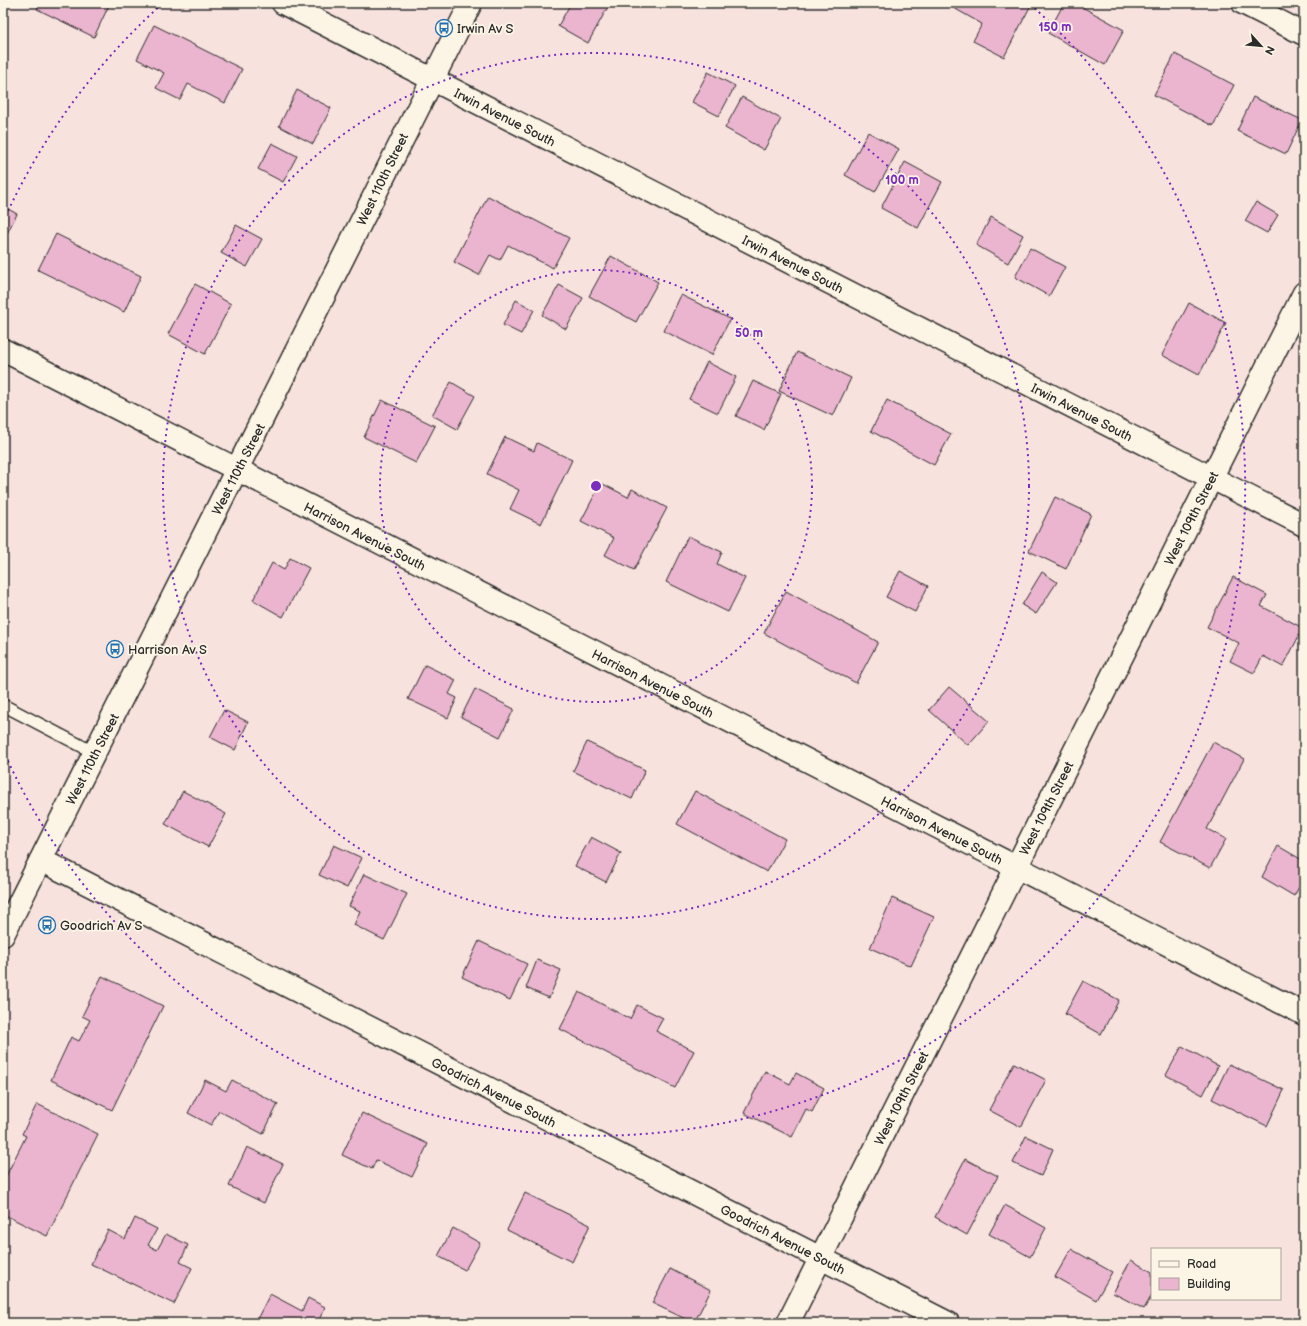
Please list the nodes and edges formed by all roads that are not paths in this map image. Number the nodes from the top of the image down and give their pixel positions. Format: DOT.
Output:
graph roads {
  1 [pos="283,3"];
  2 [pos="471,3"];
  3 [pos="1243,3"];
  4 [pos="1304,34"];
  5 [pos="432,80"];
  6 [pos="1304,292"];
  7 [pos="3,350"];
  8 [pos="237,471"];
  9 [pos="1212,478"];
  10 [pos="1304,525"];
  11 [pos="3,704"];
  12 [pos="95,752"];
  13 [pos="40,860"];
  14 [pos="1016,868"];
  15 [pos="3,935"];
  16 [pos="1304,1014"];
  17 [pos="821,1258"];
  18 [pos="788,1323"];
  19 [pos="948,1323"];
  1 -- 5 [label="street, Irwin Avenue South"];
  2 -- 5 [label="street, West 110th Street"];
  3 -- 4 [label="street"];
  5 -- 8 [label="street, West 110th Street"];
  5 -- 9 [label="street, Irwin Avenue South"];
  6 -- 9 [label="street, West 109th Street"];
  7 -- 8 [label="street, Harrison Avenue South"];
  8 -- 12 [label="street, West 110th Street"];
  8 -- 14 [label="street, Harrison Avenue South"];
  9 -- 10 [label="street, Irwin Avenue South"];
  9 -- 14 [label="street, West 109th Street"];
  11 -- 12 [label="lane"];
  12 -- 13 [label="street, West 110th Street"];
  13 -- 15 [label="street, West 110th Street"];
  13 -- 17 [label="street, Goodrich Avenue South"];
  14 -- 16 [label="street, Harrison Avenue South"];
  14 -- 17 [label="street, West 109th Street"];
  17 -- 18 [label="street, West 109th Street"];
  17 -- 19 [label="street, Goodrich Avenue South"];
}
